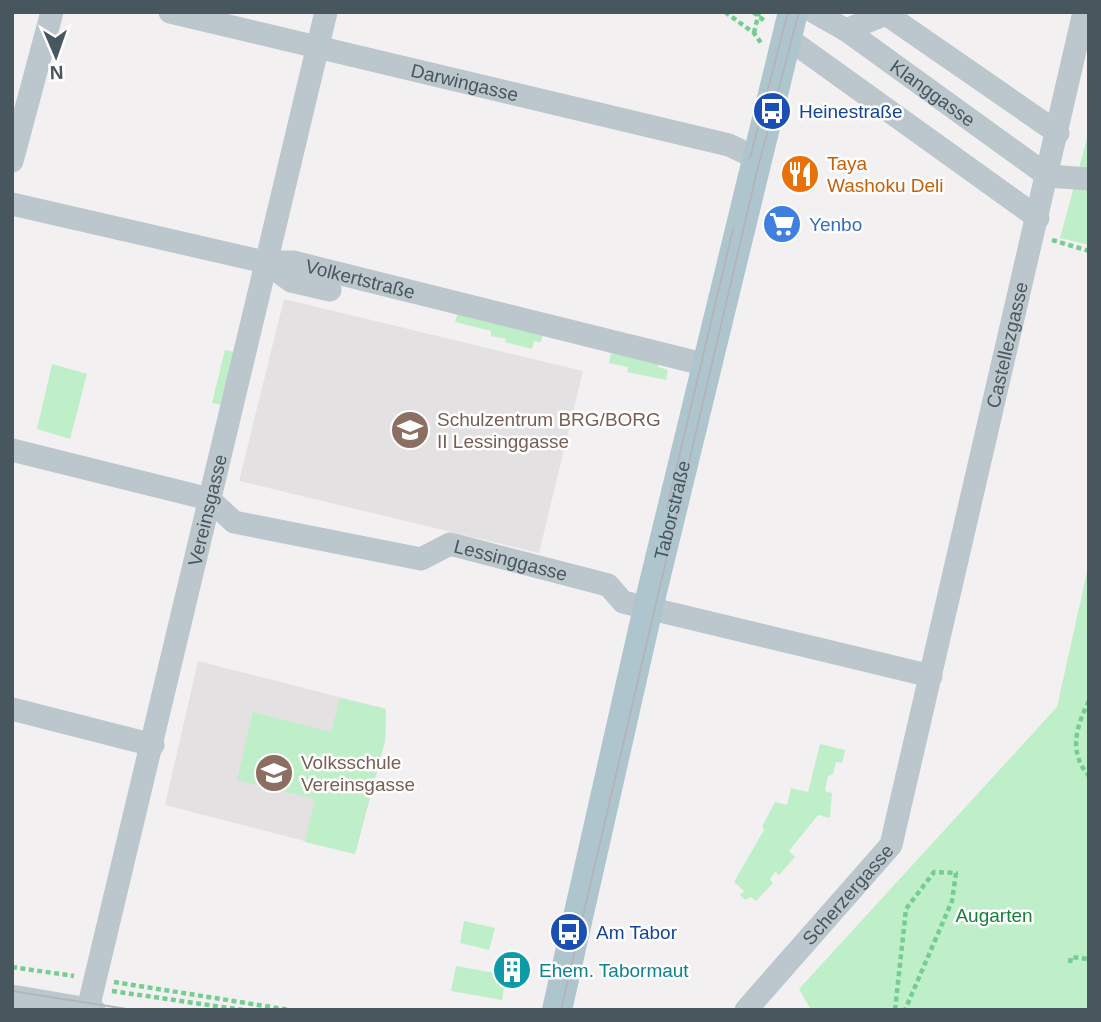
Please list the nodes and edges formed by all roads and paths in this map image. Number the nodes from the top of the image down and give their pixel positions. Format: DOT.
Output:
graph roads {
  1 [pos="52,12"];
  2 [pos="170,12"];
  3 [pos="326,12"];
  4 [pos="726,12"];
  5 [pos="759,12"];
  6 [pos="814,12"];
  7 [pos="1084,12"];
  8 [pos="790,24"];
  9 [pos="846,30"];
  10 [pos="318,47"];
  11 [pos="1058,133"];
  12 [pos="756,158"];
  13 [pos="12,161"];
  14 [pos="1048,176"];
  15 [pos="1089,179"];
  16 [pos="12,204"];
  17 [pos="1036,226"];
  18 [pos="1089,251"];
  19 [pos="265,262"];
  20 [pos="330,290"];
  21 [pos="694,362"];
  22 [pos="12,450"];
  23 [pos="209,499"];
  24 [pos="648,608"];
  25 [pos="931,676"];
  26 [pos="1089,701"];
  27 [pos="12,709"];
  28 [pos="153,745"];
  29 [pos="1089,776"];
  30 [pos="1089,959"];
  31 [pos="1070,963"];
  32 [pos="12,967"];
  33 [pos="12,996"];
  34 [pos="92,997"];
  35 [pos="748,1009"];
  36 [pos="243,1010"];
  37 [pos="290,1010"];
  38 [pos="557,1010"];
  39 [pos="895,1010"];
  40 [pos="905,1010"];
  1 -- 13 [label="street"];
  2 -- 10 [label="street, Darwingasse"];
  3 -- 10 [label="street, Vereinsgasse"];
  4 -- 5 [label="path"];
  6 -- 9 [label="street, Klanggasse"];
  7 -- 11 [label="street, Castellezgasse"];
  8 -- 12 [label="main road, Taborstraße"];
  8 -- 17 [label="street"];
  9 -- 11 [label="street"];
  9 -- 14 [label="street, Klanggasse"];
  10 -- 12 [label="street, Darwingasse"];
  10 -- 19 [label="street, Vereinsgasse"];
  11 -- 14 [label="street, Castellezgasse"];
  12 -- 21 [label="main road, Taborstraße"];
  14 -- 15 [label="street"];
  14 -- 17 [label="street, Castellezgasse"];
  16 -- 19 [label="street, Volkertstraße"];
  17 -- 18 [label="path"];
  17 -- 25 [label="street, Castellezgasse"];
  19 -- 20 [label="street"];
  19 -- 21 [label="street, Volkertstraße"];
  19 -- 23 [label="street, Vereinsgasse"];
  21 -- 24 [label="main road, Taborstraße"];
  22 -- 23 [label="street, Lessinggasse"];
  23 -- 24 [label="street, Lessinggasse"];
  23 -- 28 [label="street, Vereinsgasse"];
  24 -- 25 [label="street, Lessinggasse"];
  24 -- 38 [label="main road, Taborstraße"];
  25 -- 35 [label="street, Scherzergasse"];
  26 -- 29 [label="path"];
  27 -- 28 [label="street"];
  28 -- 34 [label="street, Vereinsgasse"];
  30 -- 31 [label="path"];
  32 -- 34 [label="path"];
  33 -- 34 [label="street"];
  34 -- 36 [label="path"];
  34 -- 37 [label="path"];
  39 -- 40 [label="path"];
}
